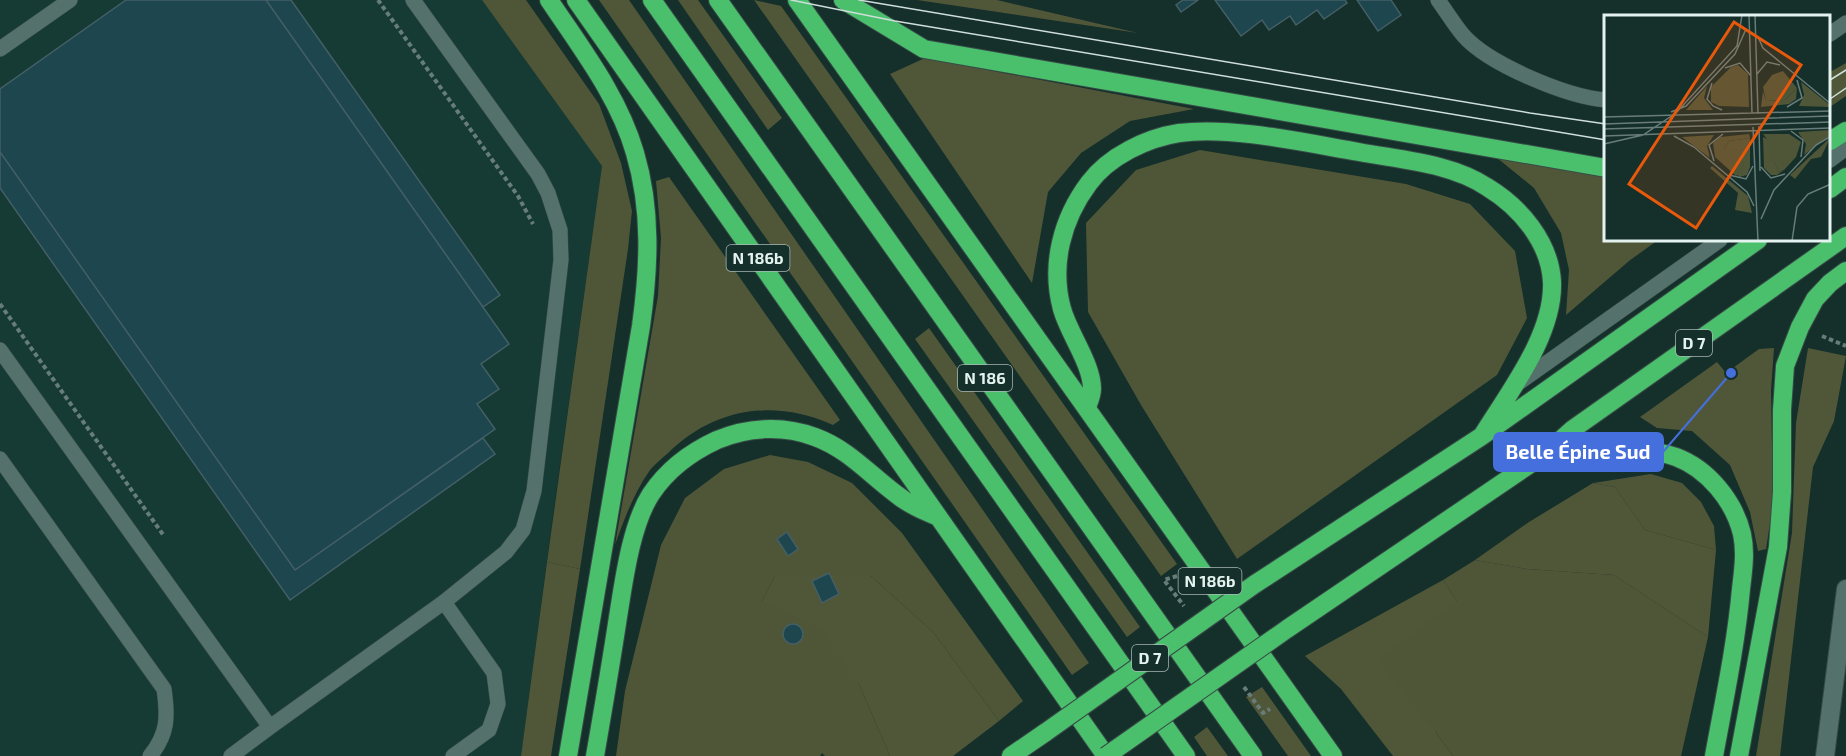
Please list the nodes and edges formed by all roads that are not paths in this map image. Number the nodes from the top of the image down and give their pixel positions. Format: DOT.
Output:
graph roads {
  1 [pos="70,0"];
  2 [pos="413,0"];
  3 [pos="549,0"];
  4 [pos="576,0"];
  5 [pos="652,0"];
  6 [pos="718,0"];
  7 [pos="797,0"];
  8 [pos="843,0"];
  9 [pos="1438,0"];
  10 [pos="1846,23"];
  11 [pos="1831,33"];
  12 [pos="0,49"];
  13 [pos="1598,99"];
  14 [pos="1846,131"];
  15 [pos="1831,140"];
  16 [pos="1846,148"];
  17 [pos="1831,159"];
  18 [pos="1604,168"];
  19 [pos="1846,177"];
  20 [pos="1831,188"];
  21 [pos="1846,236"];
  22 [pos="1717,242"];
  23 [pos="1755,242"];
  24 [pos="1846,271"];
  25 [pos="0,350"];
  26 [pos="1511,388"];
  27 [pos="1087,407"];
  28 [pos="1482,436"];
  29 [pos="1545,454"];
  30 [pos="0,459"];
  31 [pos="938,517"];
  32 [pos="1846,589"];
  33 [pos="444,602"];
  34 [pos="270,727"];
  35 [pos="150,756"];
  36 [pos="231,756"];
  37 [pos="453,756"];
  38 [pos="568,756"];
  39 [pos="595,756"];
  40 [pos="1011,756"];
  41 [pos="1106,756"];
  42 [pos="1186,756"];
  43 [pos="1253,756"];
  44 [pos="1333,756"];
  45 [pos="1714,756"];
  46 [pos="1739,756"];
  47 [pos="1826,756"];
  1 -- 12 [label="lane"];
  2 -- 33 [label="lane"];
  3 -- 38 [label="highway"];
  4 -- 31 [label="highway, N 186b"];
  5 -- 42 [label="highway, N 186"];
  6 -- 43 [label="highway, N 186"];
  7 -- 27 [label="highway, N 186b"];
  8 -- 18 [label="highway"];
  9 -- 13 [label="lane"];
  10 -- 11 [label="lane"];
  14 -- 15 [label="highway"];
  16 -- 17 [label="lane"];
  19 -- 20 [label="highway"];
  21 -- 29 [label="highway, D 7"];
  22 -- 26 [label="lane"];
  23 -- 28 [label="highway, D 7"];
  24 -- 46 [label="highway"];
  25 -- 34 [label="lane"];
  26 -- 27 [label="highway"];
  26 -- 28 [label="highway"];
  27 -- 44 [label="highway, N 186b"];
  28 -- 40 [label="highway, D 7, bridge"];
  29 -- 41 [label="highway, D 7, bridge"];
  29 -- 45 [label="highway"];
  30 -- 35 [label="lane"];
  31 -- 39 [label="highway"];
  31 -- 41 [label="highway, N 186b"];
  32 -- 47 [label="street"];
  33 -- 34 [label="lane"];
  33 -- 37 [label="lane"];
  34 -- 36 [label="lane"];
}
